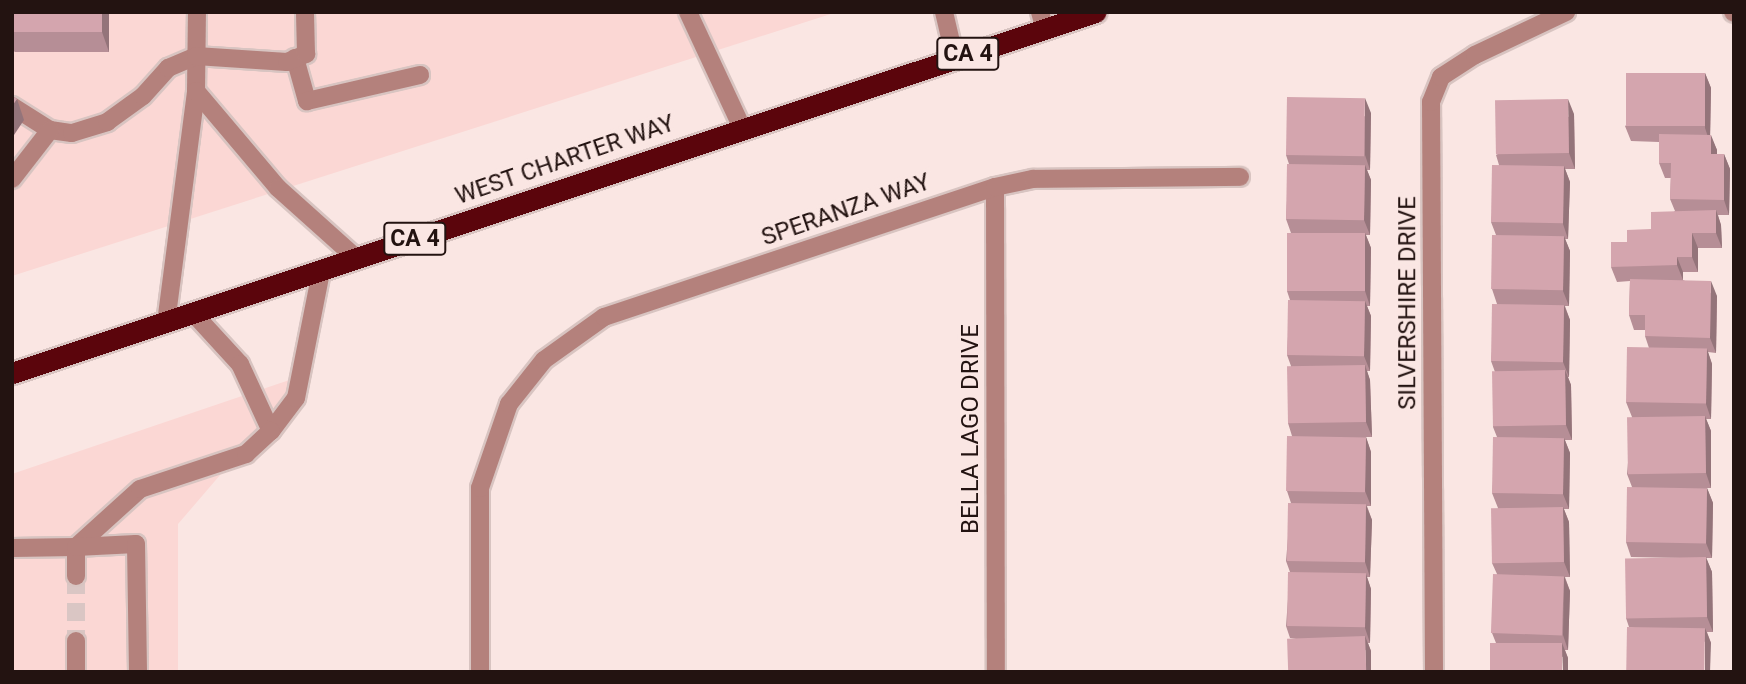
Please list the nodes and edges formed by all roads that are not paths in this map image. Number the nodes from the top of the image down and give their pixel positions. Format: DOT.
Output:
graph roads {
  1 [pos="197,12"];
  2 [pos="305,12"];
  3 [pos="688,12"];
  4 [pos="944,12"];
  5 [pos="1095,12"];
  6 [pos="1566,12"];
  7 [pos="1042,21"];
  8 [pos="197,56"];
  9 [pos="295,58"];
  10 [pos="955,59"];
  11 [pos="421,75"];
  12 [pos="196,91"];
  13 [pos="12,106"];
  14 [pos="742,128"];
  15 [pos="50,130"];
  16 [pos="1240,177"];
  17 [pos="12,179"];
  18 [pos="995,187"];
  19 [pos="357,259"];
  20 [pos="321,272"];
  21 [pos="194,314"];
  22 [pos="166,323"];
  23 [pos="12,373"];
  24 [pos="271,431"];
  25 [pos="76,547"];
  26 [pos="12,548"];
  27 [pos="76,576"];
  28 [pos="76,641"];
  29 [pos="76,672"];
  30 [pos="138,672"];
  31 [pos="480,672"];
  32 [pos="996,672"];
  33 [pos="1434,672"];
  1 -- 8 [label="street"];
  2 -- 9 [label="street"];
  3 -- 14 [label="street"];
  4 -- 10 [label="street"];
  5 -- 7 [label="highway, WEST CHARTER WAY / CA 4"];
  6 -- 33 [label="street, SILVERSHIRE DRIVE"];
  7 -- 10 [label="highway, WEST CHARTER WAY / CA 4"];
  8 -- 9 [label="street"];
  8 -- 12 [label="street"];
  8 -- 15 [label="street"];
  9 -- 11 [label="street"];
  10 -- 14 [label="highway, WEST CHARTER WAY / CA 4"];
  12 -- 19 [label="street"];
  12 -- 22 [label="street"];
  13 -- 15 [label="street"];
  14 -- 19 [label="highway, WEST CHARTER WAY / CA 4"];
  15 -- 17 [label="street"];
  16 -- 18 [label="street, SPERANZA WAY"];
  18 -- 31 [label="street, SPERANZA WAY"];
  18 -- 32 [label="street, BELLA LAGO DRIVE"];
  19 -- 20 [label="highway, WEST CHARTER WAY / CA 4"];
  20 -- 21 [label="highway, WEST CHARTER WAY / CA 4"];
  20 -- 24 [label="street"];
  21 -- 22 [label="highway, WEST CHARTER WAY / CA 4"];
  21 -- 24 [label="street"];
  22 -- 23 [label="highway, WEST CHARTER WAY / CA 4"];
  24 -- 25 [label="street"];
  25 -- 26 [label="street"];
  25 -- 27 [label="street"];
  25 -- 30 [label="street"];
  28 -- 29 [label="street"];
}
